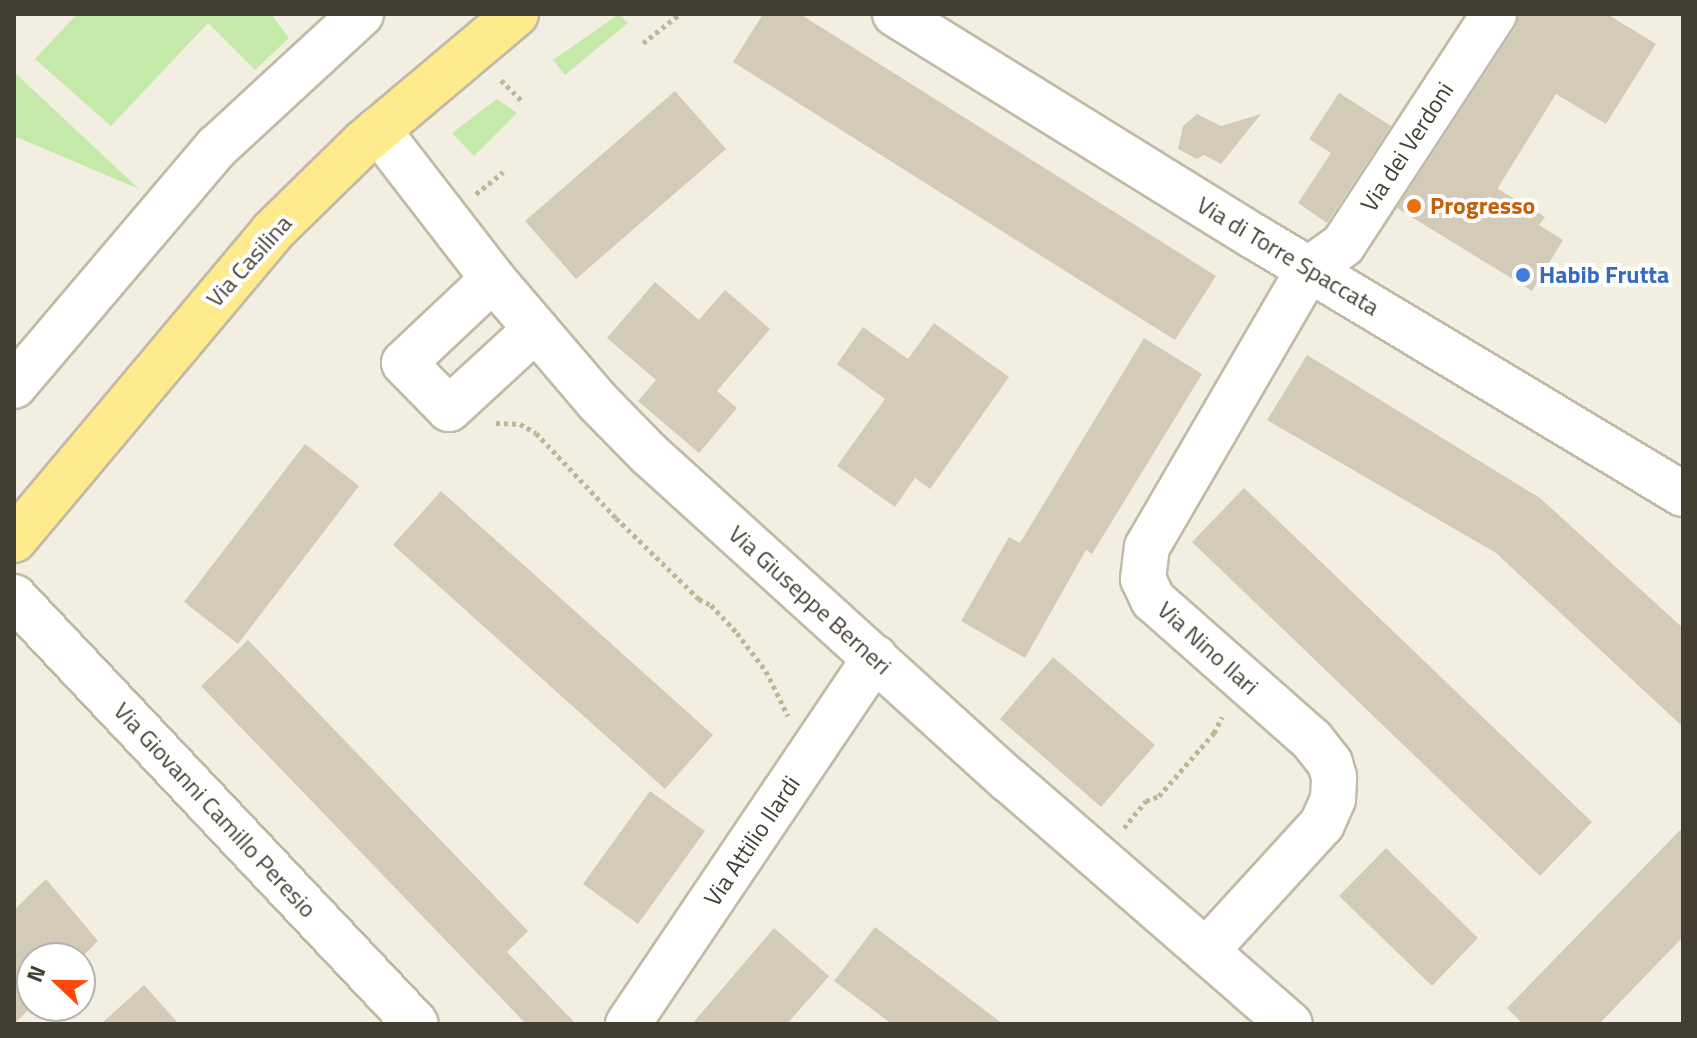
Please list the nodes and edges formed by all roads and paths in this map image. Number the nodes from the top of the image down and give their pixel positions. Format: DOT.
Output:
graph roads {
  1 [pos="361,14"];
  2 [pos="516,14"];
  3 [pos="680,14"];
  4 [pos="895,14"];
  5 [pos="1494,14"];
  6 [pos="643,43"];
  7 [pos="494,74"];
  8 [pos="521,100"];
  9 [pos="378,130"];
  10 [pos="503,172"];
  11 [pos="467,201"];
  12 [pos="1309,269"];
  13 [pos="493,279"];
  14 [pos="536,329"];
  15 [pos="14,386"];
  16 [pos="484,425"];
  17 [pos="1683,494"];
  18 [pos="14,540"];
  19 [pos="14,597"];
  20 [pos="875,658"];
  21 [pos="1223,710"];
  22 [pos="796,724"];
  23 [pos="1114,832"];
  24 [pos="1206,951"];
  25 [pos="416,1024"];
  26 [pos="628,1024"];
  27 [pos="1290,1024"];
  1 -- 15 [label="street"];
  2 -- 9 [label="main road, Via Casilina"];
  3 -- 6 [label="path"];
  4 -- 12 [label="street, Via di Torre Spaccata"];
  5 -- 12 [label="street, Via dei Verdoni"];
  7 -- 8 [label="path"];
  9 -- 13 [label="street, Via Giuseppe Berneri"];
  9 -- 18 [label="main road, Via Casilina"];
  10 -- 11 [label="path"];
  12 -- 17 [label="street, Via di Torre Spaccata"];
  12 -- 24 [label="street, Via Nino Ilari"];
  13 -- 14 [label="street, Via Giuseppe Berneri"];
  13 -- 14 [label="street"];
  14 -- 20 [label="street, Via Giuseppe Berneri"];
  16 -- 22 [label="path"];
  19 -- 25 [label="street, Via Giovanni Camillo Peresio"];
  20 -- 24 [label="street, Via Giuseppe Berneri"];
  20 -- 26 [label="street, Via Attilio Ilardi"];
  21 -- 23 [label="path"];
  24 -- 27 [label="street, Via Giuseppe Berneri"];
}
